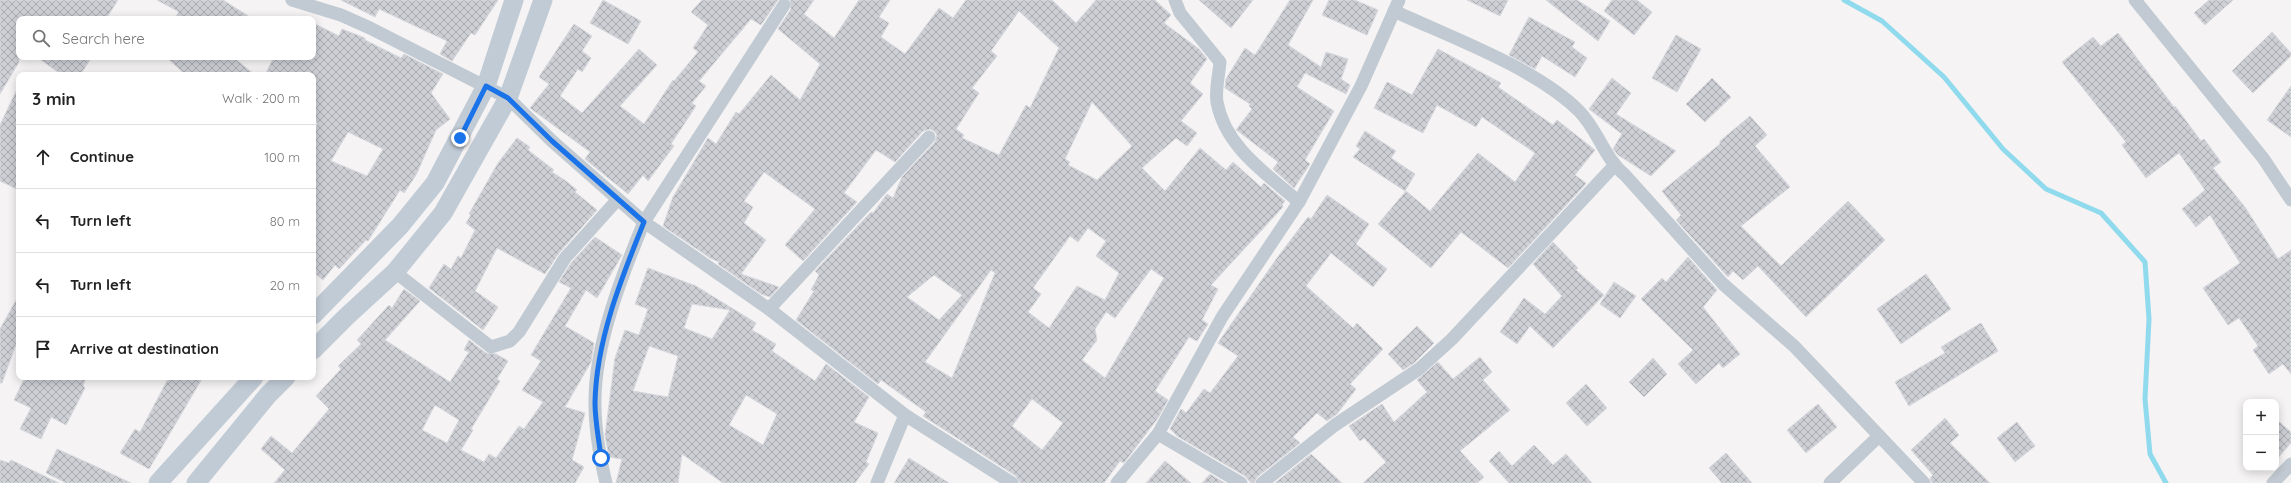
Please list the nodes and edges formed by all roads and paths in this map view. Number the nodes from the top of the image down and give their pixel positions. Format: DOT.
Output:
graph roads {
  1 [pos="292,0"];
  2 [pos="514,0"];
  3 [pos="543,0"];
  4 [pos="1175,0"];
  5 [pos="2135,0"];
  6 [pos="784,5"];
  7 [pos="1396,6"];
  8 [pos="486,86"];
  9 [pos="508,98"];
  10 [pos="929,137"];
  11 [pos="1614,166"];
  12 [pos="618,198"];
  13 [pos="2291,200"];
  14 [pos="1299,202"];
  15 [pos="644,222"];
  16 [pos="395,272"];
  17 [pos="769,309"];
  18 [pos="316,312"];
  19 [pos="316,347"];
  20 [pos="251,380"];
  21 [pos="283,380"];
  22 [pos="905,415"];
  23 [pos="1158,434"];
  24 [pos="1879,436"];
  25 [pos="2291,464"];
  26 [pos="158,483"];
  27 [pos="196,483"];
  28 [pos="606,483"];
  29 [pos="877,483"];
  30 [pos="1012,483"];
  31 [pos="1117,483"];
  32 [pos="1241,483"];
  33 [pos="1262,483"];
  34 [pos="1830,483"];
  35 [pos="1924,483"];
  36 [pos="2273,483"];
  1 -- 8 [label="street"];
  2 -- 8 [label="main road"];
  3 -- 9 [label="main road"];
  4 -- 14 [label="street"];
  5 -- 13 [label="street"];
  6 -- 15 [label="street"];
  7 -- 11 [label="street"];
  7 -- 14 [label="street"];
  8 -- 9 [label="street"];
  8 -- 18 [label="main road"];
  9 -- 12 [label="street"];
  9 -- 16 [label="main road"];
  10 -- 17 [label="street"];
  11 -- 24 [label="street"];
  11 -- 33 [label="street"];
  12 -- 15 [label="street"];
  12 -- 16 [label="street"];
  14 -- 23 [label="street"];
  15 -- 17 [label="street"];
  15 -- 28 [label="street"];
  16 -- 19 [label="main road"];
  17 -- 22 [label="street"];
  20 -- 26 [label="main road"];
  21 -- 27 [label="main road"];
  22 -- 29 [label="street"];
  22 -- 30 [label="street"];
  23 -- 31 [label="street"];
  23 -- 32 [label="street"];
  24 -- 34 [label="street"];
  24 -- 35 [label="street"];
  25 -- 36 [label="street"];
}
